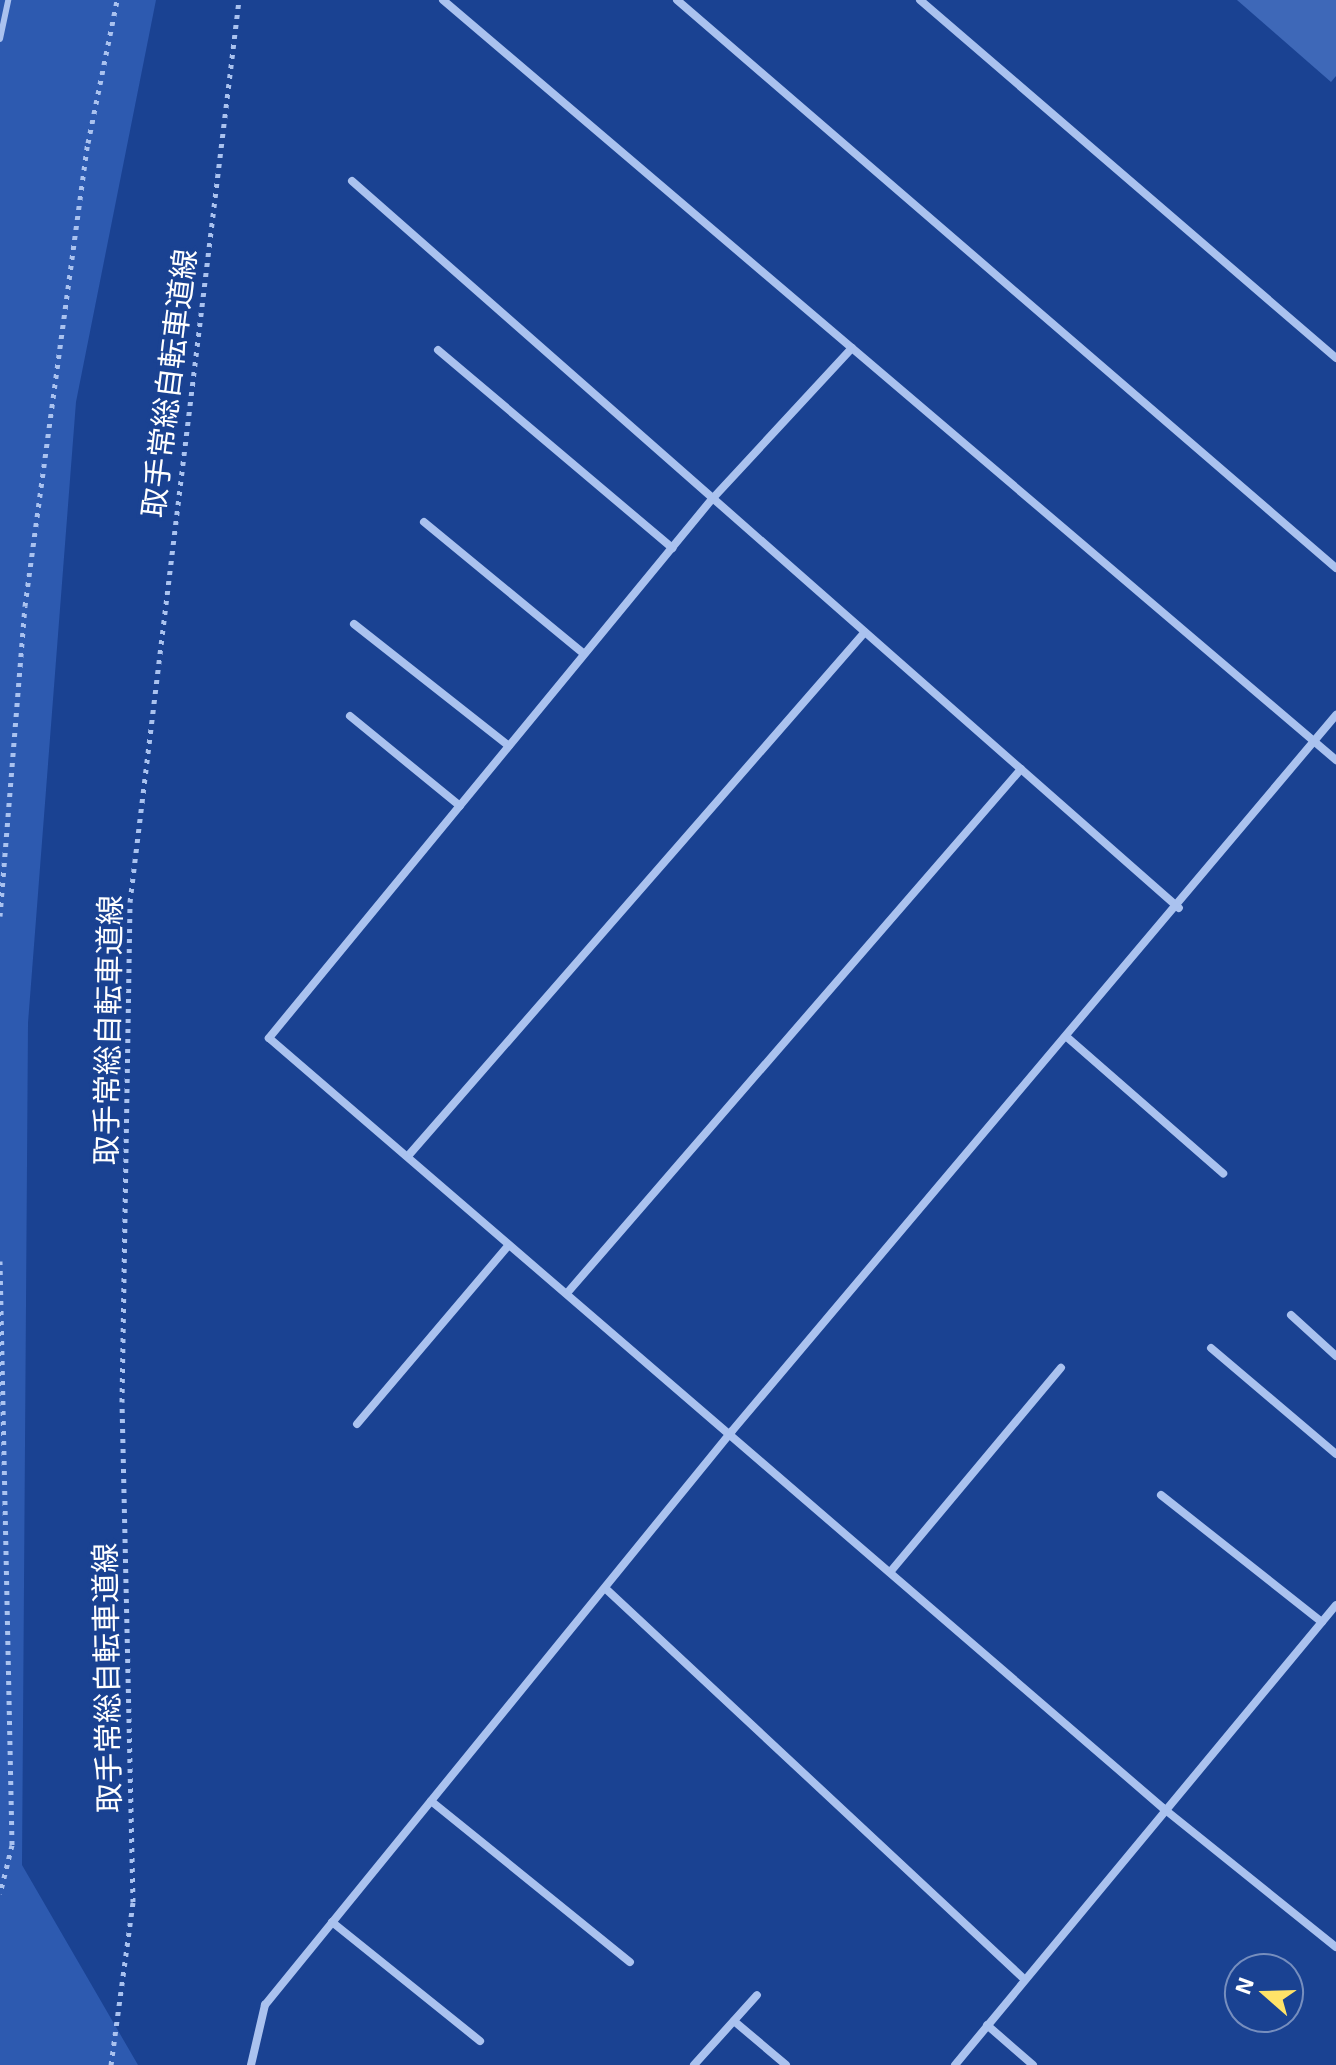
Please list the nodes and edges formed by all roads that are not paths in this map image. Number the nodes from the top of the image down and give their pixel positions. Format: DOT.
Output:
graph roads {
  1 [pos="8,0"];
  2 [pos="443,0"];
  3 [pos="677,0"];
  4 [pos="920,0"];
  5 [pos="0,39"];
  6 [pos="352,181"];
  7 [pos="852,348"];
  8 [pos="438,350"];
  9 [pos="1336,358"];
  10 [pos="712,499"];
  11 [pos="424,522"];
  12 [pos="672,548"];
  13 [pos="1336,568"];
  14 [pos="354,624"];
  15 [pos="865,632"];
  16 [pos="584,654"];
  17 [pos="1336,715"];
  18 [pos="350,716"];
  19 [pos="1314,741"];
  20 [pos="509,746"];
  21 [pos="1336,760"];
  22 [pos="1021,769"];
  23 [pos="460,806"];
  24 [pos="1179,908"];
  25 [pos="1068,1038"];
  26 [pos="408,1156"];
  27 [pos="1223,1173"];
  28 [pos="507,1247"];
  29 [pos="568,1292"];
  30 [pos="1291,1315"];
  31 [pos="1211,1348"];
  32 [pos="1336,1356"];
  33 [pos="1061,1368"];
  34 [pos="357,1424"];
  35 [pos="732,1431"];
  36 [pos="1336,1454"];
  37 [pos="1161,1495"];
  38 [pos="891,1571"];
  39 [pos="605,1588"];
  40 [pos="1336,1605"];
  41 [pos="1322,1622"];
  42 [pos="431,1801"];
  43 [pos="1163,1808"];
  44 [pos="332,1922"];
  45 [pos="1336,1947"];
  46 [pos="630,1962"];
  47 [pos="1022,1977"];
  48 [pos="757,1995"];
  49 [pos="734,2021"];
  50 [pos="987,2025"];
  51 [pos="480,2041"];
  52 [pos="251,2065"];
  53 [pos="694,2065"];
  54 [pos="786,2065"];
  55 [pos="955,2065"];
  56 [pos="1033,2065"];
  1 -- 5 [label="lane"];
  2 -- 7 [label="street"];
  3 -- 13 [label="street"];
  4 -- 9 [label="street"];
  6 -- 10 [label="street"];
  7 -- 10 [label="street"];
  7 -- 19 [label="street"];
  8 -- 12 [label="street"];
  10 -- 12 [label="street"];
  10 -- 15 [label="street"];
  11 -- 16 [label="street"];
  12 -- 16 [label="street"];
  14 -- 20 [label="street"];
  15 -- 22 [label="street"];
  15 -- 26 [label="street"];
  16 -- 20 [label="street"];
  17 -- 19 [label="street"];
  18 -- 23 [label="street"];
  19 -- 21 [label="street"];
  19 -- 24 [label="street"];
  20 -- 23 [label="street"];
  22 -- 24 [label="street"];
  22 -- 29 [label="street"];
  23 -- 26 [label="street"];
  24 -- 25 [label="street"];
  25 -- 27 [label="street"];
  25 -- 35 [label="street"];
  26 -- 28 [label="street"];
  28 -- 29 [label="street"];
  28 -- 34 [label="street"];
  29 -- 35 [label="street"];
  30 -- 32 [label="street"];
  31 -- 36 [label="street"];
  33 -- 38 [label="street"];
  35 -- 38 [label="street"];
  35 -- 39 [label="street"];
  37 -- 41 [label="street"];
  38 -- 43 [label="street"];
  39 -- 42 [label="street"];
  39 -- 47 [label="street"];
  40 -- 41 [label="street"];
  41 -- 43 [label="street"];
  42 -- 44 [label="street"];
  42 -- 46 [label="street"];
  43 -- 45 [label="street"];
  43 -- 47 [label="street"];
  44 -- 51 [label="street"];
  44 -- 52 [label="street"];
  47 -- 50 [label="street"];
  48 -- 49 [label="street"];
  49 -- 53 [label="street"];
  49 -- 54 [label="street"];
  50 -- 55 [label="street"];
  50 -- 56 [label="street"];
}
